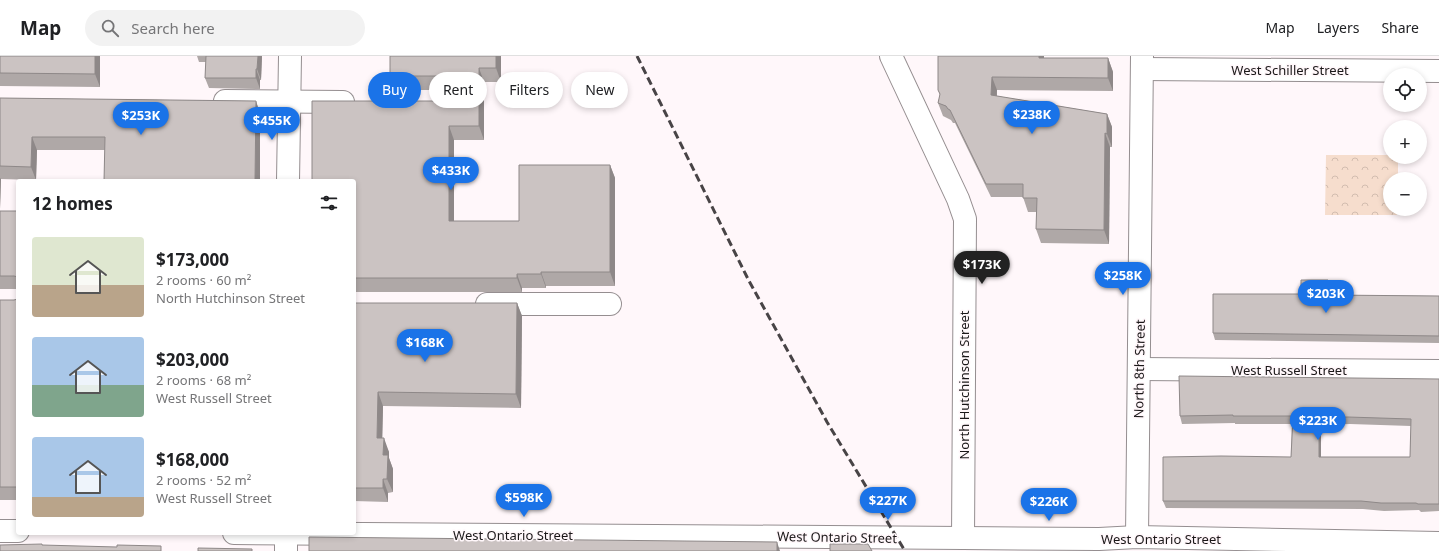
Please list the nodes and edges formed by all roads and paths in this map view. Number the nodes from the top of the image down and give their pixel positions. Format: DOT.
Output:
graph roads {
  1 [pos="290,56"];
  2 [pos="891,56"];
  3 [pos="1142,62"];
  4 [pos="1439,70"];
  5 [pos="203,101"];
  6 [pos="289,102"];
  7 [pos="366,102"];
  8 [pos="288,179"];
  9 [pos="470,304"];
  10 [pos="610,304"];
  11 [pos="1139,369"];
  12 [pos="1439,372"];
  13 [pos="0,531"];
  14 [pos="16,531"];
  15 [pos="356,534"];
  16 [pos="286,535"];
  17 [pos="1137,537"];
  18 [pos="963,538"];
  19 [pos="1439,543"];
  20 [pos="813,544"];
  21 [pos="286,551"];
  1 -- 6 [label="street"];
  2 -- 18 [label="street, North Hutchinson Street"];
  3 -- 4 [label="street, West Schiller Street"];
  3 -- 11 [label="street, North 8th Street"];
  5 -- 6 [label="street"];
  6 -- 7 [label="street"];
  6 -- 8 [label="street"];
  9 -- 10 [label="street"];
  11 -- 12 [label="street, West Russell Street"];
  11 -- 17 [label="street, North 8th Street"];
  13 -- 14 [label="street"];
  15 -- 20 [label="street, West Ontario Street"];
  16 -- 21 [label="street"];
  17 -- 18 [label="street, West Ontario Street"];
  17 -- 19 [label="street, West Ontario Street"];
  18 -- 20 [label="street, West Ontario Street"];
}
